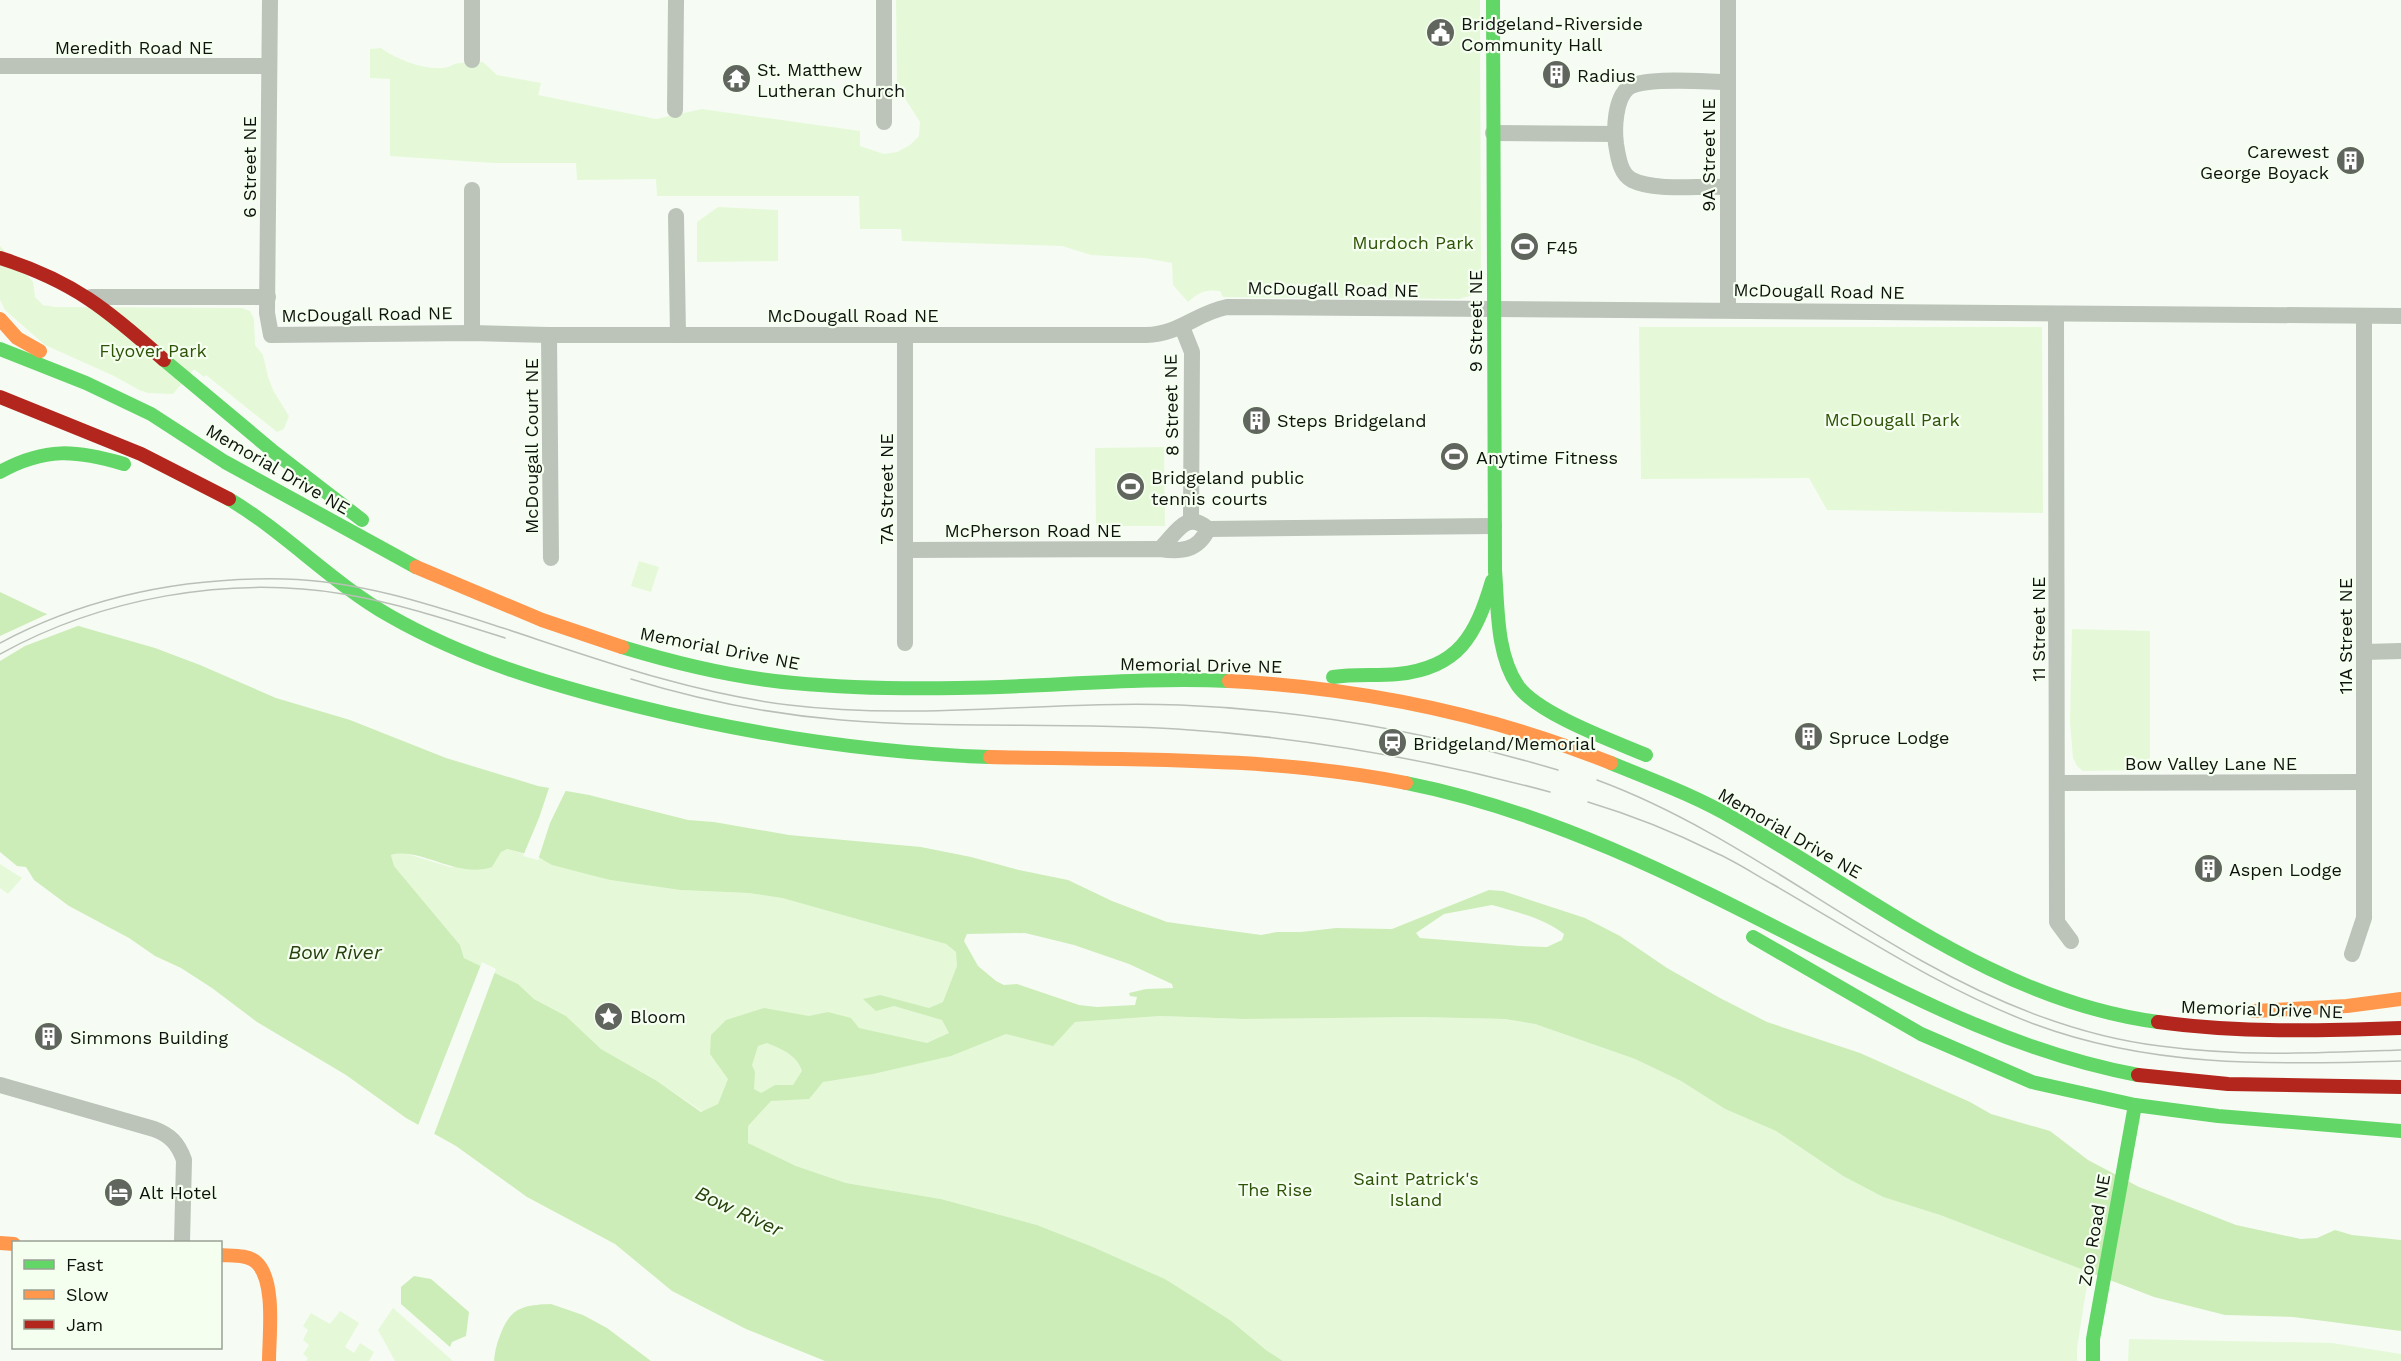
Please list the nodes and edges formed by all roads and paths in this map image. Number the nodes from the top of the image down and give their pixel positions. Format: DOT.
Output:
graph roads {
  1 [pos="270,0"];
  2 [pos="472,0"];
  3 [pos="676,0"];
  4 [pos="884,0"];
  5 [pos="1493,0"];
  6 [pos="1728,0"];
  7 [pos="472,60"];
  8 [pos="0,66"];
  9 [pos="269,66"];
  10 [pos="1728,82"];
  11 [pos="675,110"];
  12 [pos="884,122"];
  13 [pos="1494,133"];
  14 [pos="1615,134"];
  15 [pos="1727,187"];
  16 [pos="472,190"];
  17 [pos="676,216"];
  18 [pos="0,258"];
  19 [pos="53,289"];
  20 [pos="268,297"];
  21 [pos="1493,309"];
  22 [pos="1728,309"];
  23 [pos="2056,314"];
  24 [pos="2364,316"];
  25 [pos="2401,316"];
  26 [pos="0,319"];
  27 [pos="1182,327"];
  28 [pos="472,333"];
  29 [pos="905,334"];
  30 [pos="271,335"];
  31 [pos="549,335"];
  32 [pos="678,335"];
  33 [pos="0,349"];
  34 [pos="86,383"];
  35 [pos="0,397"];
  36 [pos="143,428"];
  37 [pos="178,432"];
  38 [pos="177,471"];
  39 [pos="0,472"];
  40 [pos="1191,520"];
  41 [pos="1494,525"];
  42 [pos="1208,529"];
  43 [pos="1160,549"];
  44 [pos="906,550"];
  45 [pos="551,558"];
  46 [pos="1495,570"];
  47 [pos="493,600"];
  48 [pos="904,644"];
  49 [pos="2364,651"];
  50 [pos="2401,651"];
  51 [pos="1279,683"];
  52 [pos="1659,761"];
  53 [pos="2364,782"];
  54 [pos="2058,783"];
  55 [pos="1703,786"];
  56 [pos="1730,816"];
  57 [pos="1699,890"];
  58 [pos="1728,920"];
  59 [pos="1746,933"];
  60 [pos="2071,940"];
  61 [pos="2352,954"];
  62 [pos="2401,999"];
  63 [pos="2126,1001"];
  64 [pos="2084,1006"];
  65 [pos="2238,1011"];
  66 [pos="2401,1028"];
  67 [pos="0,1085"];
  68 [pos="2401,1087"];
  69 [pos="2135,1105"];
  70 [pos="2401,1131"];
  71 [pos="182,1241"];
  72 [pos="222,1254"];
  73 [pos="269,1361"];
  74 [pos="2093,1361"];
  1 -- 9 [label="street, 6 Street NE"];
  2 -- 7 [label="street"];
  3 -- 11 [label="street"];
  4 -- 12 [label="street"];
  5 -- 13 [label="main road, 9 Street NE"];
  6 -- 10 [label="street, 9A Street NE"];
  8 -- 9 [label="street, Meredith Road NE"];
  9 -- 20 [label="street, 6 Street NE"];
  10 -- 14 [label="street"];
  10 -- 15 [label="street, 9A Street NE"];
  13 -- 14 [label="street"];
  13 -- 21 [label="main road, 9 Street NE"];
  14 -- 15 [label="street"];
  15 -- 22 [label="street, 9A Street NE"];
  16 -- 28 [label="street"];
  17 -- 32 [label="street"];
  18 -- 47 [label="main road"];
  19 -- 20 [label="street, McDougall Road NE"];
  20 -- 30 [label="street, 6 Street NE"];
  21 -- 22 [label="street, McDougall Road NE"];
  21 -- 27 [label="street, McDougall Road NE"];
  21 -- 41 [label="main road, 9 Street NE"];
  22 -- 23 [label="street, McDougall Road NE"];
  23 -- 24 [label="street, McDougall Road NE"];
  23 -- 54 [label="street, 11 Street NE"];
  24 -- 25 [label="street, McDougall Road NE"];
  24 -- 49 [label="street, 11A Street NE"];
  26 -- 34 [label="main road"];
  27 -- 29 [label="street, McDougall Road NE"];
  27 -- 40 [label="street, 8 Street NE"];
  28 -- 30 [label="street, McDougall Road NE"];
  28 -- 31 [label="street, McDougall Road NE"];
  29 -- 32 [label="street, McDougall Road NE"];
  29 -- 44 [label="street, 7A Street NE"];
  31 -- 32 [label="street, McDougall Road NE"];
  31 -- 45 [label="street, McDougall Court NE"];
  33 -- 34 [label="main road, Memorial Drive NE"];
  34 -- 37 [label="main road, Memorial Drive NE"];
  35 -- 38 [label="main road"];
  36 -- 37 [label="main road"];
  37 -- 47 [label="main road, Memorial Drive NE"];
  38 -- 39 [label="main road"];
  38 -- 57 [label="main road"];
  40 -- 42 [label="street"];
  40 -- 43 [label="street"];
  41 -- 42 [label="street"];
  41 -- 46 [label="main road, 9 Street NE"];
  42 -- 43 [label="street, McPherson Road NE"];
  43 -- 44 [label="street, McPherson Road NE"];
  44 -- 48 [label="street, 7A Street NE"];
  46 -- 51 [label="main road"];
  46 -- 52 [label="main road"];
  47 -- 51 [label="main road, Memorial Drive NE"];
  49 -- 50 [label="street"];
  49 -- 53 [label="street, 11A Street NE"];
  51 -- 56 [label="main road, Memorial Drive NE"];
  53 -- 54 [label="street, Bow Valley Lane NE"];
  53 -- 61 [label="street, 11A Street NE"];
  54 -- 60 [label="street, 11 Street NE"];
  55 -- 56 [label="main road"];
  56 -- 64 [label="main road, Memorial Drive NE"];
  57 -- 58 [label="main road"];
  57 -- 68 [label="main road"];
  59 -- 69 [label="main road"];
  62 -- 65 [label="main road"];
  63 -- 64 [label="main road"];
  64 -- 66 [label="main road, Memorial Drive NE"];
  67 -- 71 [label="street"];
  69 -- 70 [label="main road"];
  69 -- 74 [label="main road, Zoo Road NE"];
  72 -- 73 [label="main road"];
}
